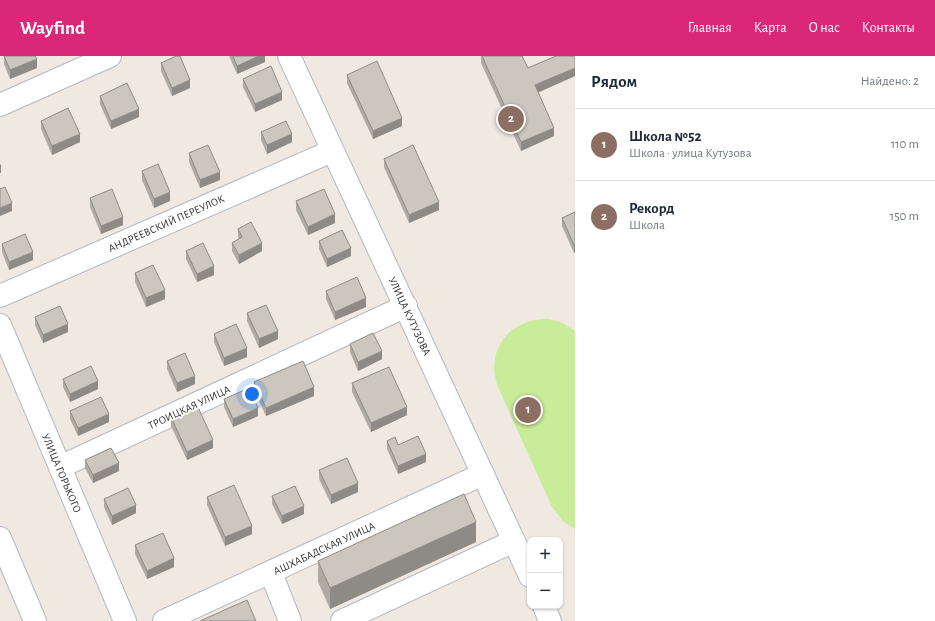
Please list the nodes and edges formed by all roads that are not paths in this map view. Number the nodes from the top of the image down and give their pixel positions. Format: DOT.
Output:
graph roads {
  1 [pos="110,56"];
  2 [pos="289,56"];
  3 [pos="0,105"];
  4 [pos="332,151"];
  5 [pos="0,296"];
  6 [pos="406,306"];
  7 [pos="0,325"];
  8 [pos="60,467"];
  9 [pos="483,474"];
  10 [pos="0,538"];
  11 [pos="514,541"];
  12 [pos="271,573"];
  13 [pos="529,573"];
  14 [pos="545,609"];
  15 [pos="35,621"];
  16 [pos="125,621"];
  17 [pos="164,621"];
  18 [pos="290,621"];
  19 [pos="342,621"];
  20 [pos="550,621"];
  1 -- 3 [label="street"];
  2 -- 4 [label="street, УЛИЦА КУТУЗОВА"];
  4 -- 5 [label="street, АНДРЕЕВСКИЙ ПЕРЕУЛОК"];
  4 -- 6 [label="street, УЛИЦА КУТУЗОВА"];
  6 -- 8 [label="street, ТРОИЦКАЯ УЛИЦА"];
  6 -- 9 [label="street, УЛИЦА КУТУЗОВА"];
  7 -- 8 [label="street, УЛИЦА ГОРЬКОГО"];
  8 -- 16 [label="street, УЛИЦА ГОРЬКОГО"];
  9 -- 11 [label="street, УЛИЦА КУТУЗОВА"];
  9 -- 12 [label="street, АШХАБАДСКАЯ УЛИЦА"];
  10 -- 15 [label="street"];
  11 -- 13 [label="street, УЛИЦА КУТУЗОВА"];
  11 -- 19 [label="street"];
  12 -- 17 [label="street, АШХАБАДСКАЯ УЛИЦА"];
  12 -- 18 [label="street"];
  14 -- 20 [label="street"];
}
